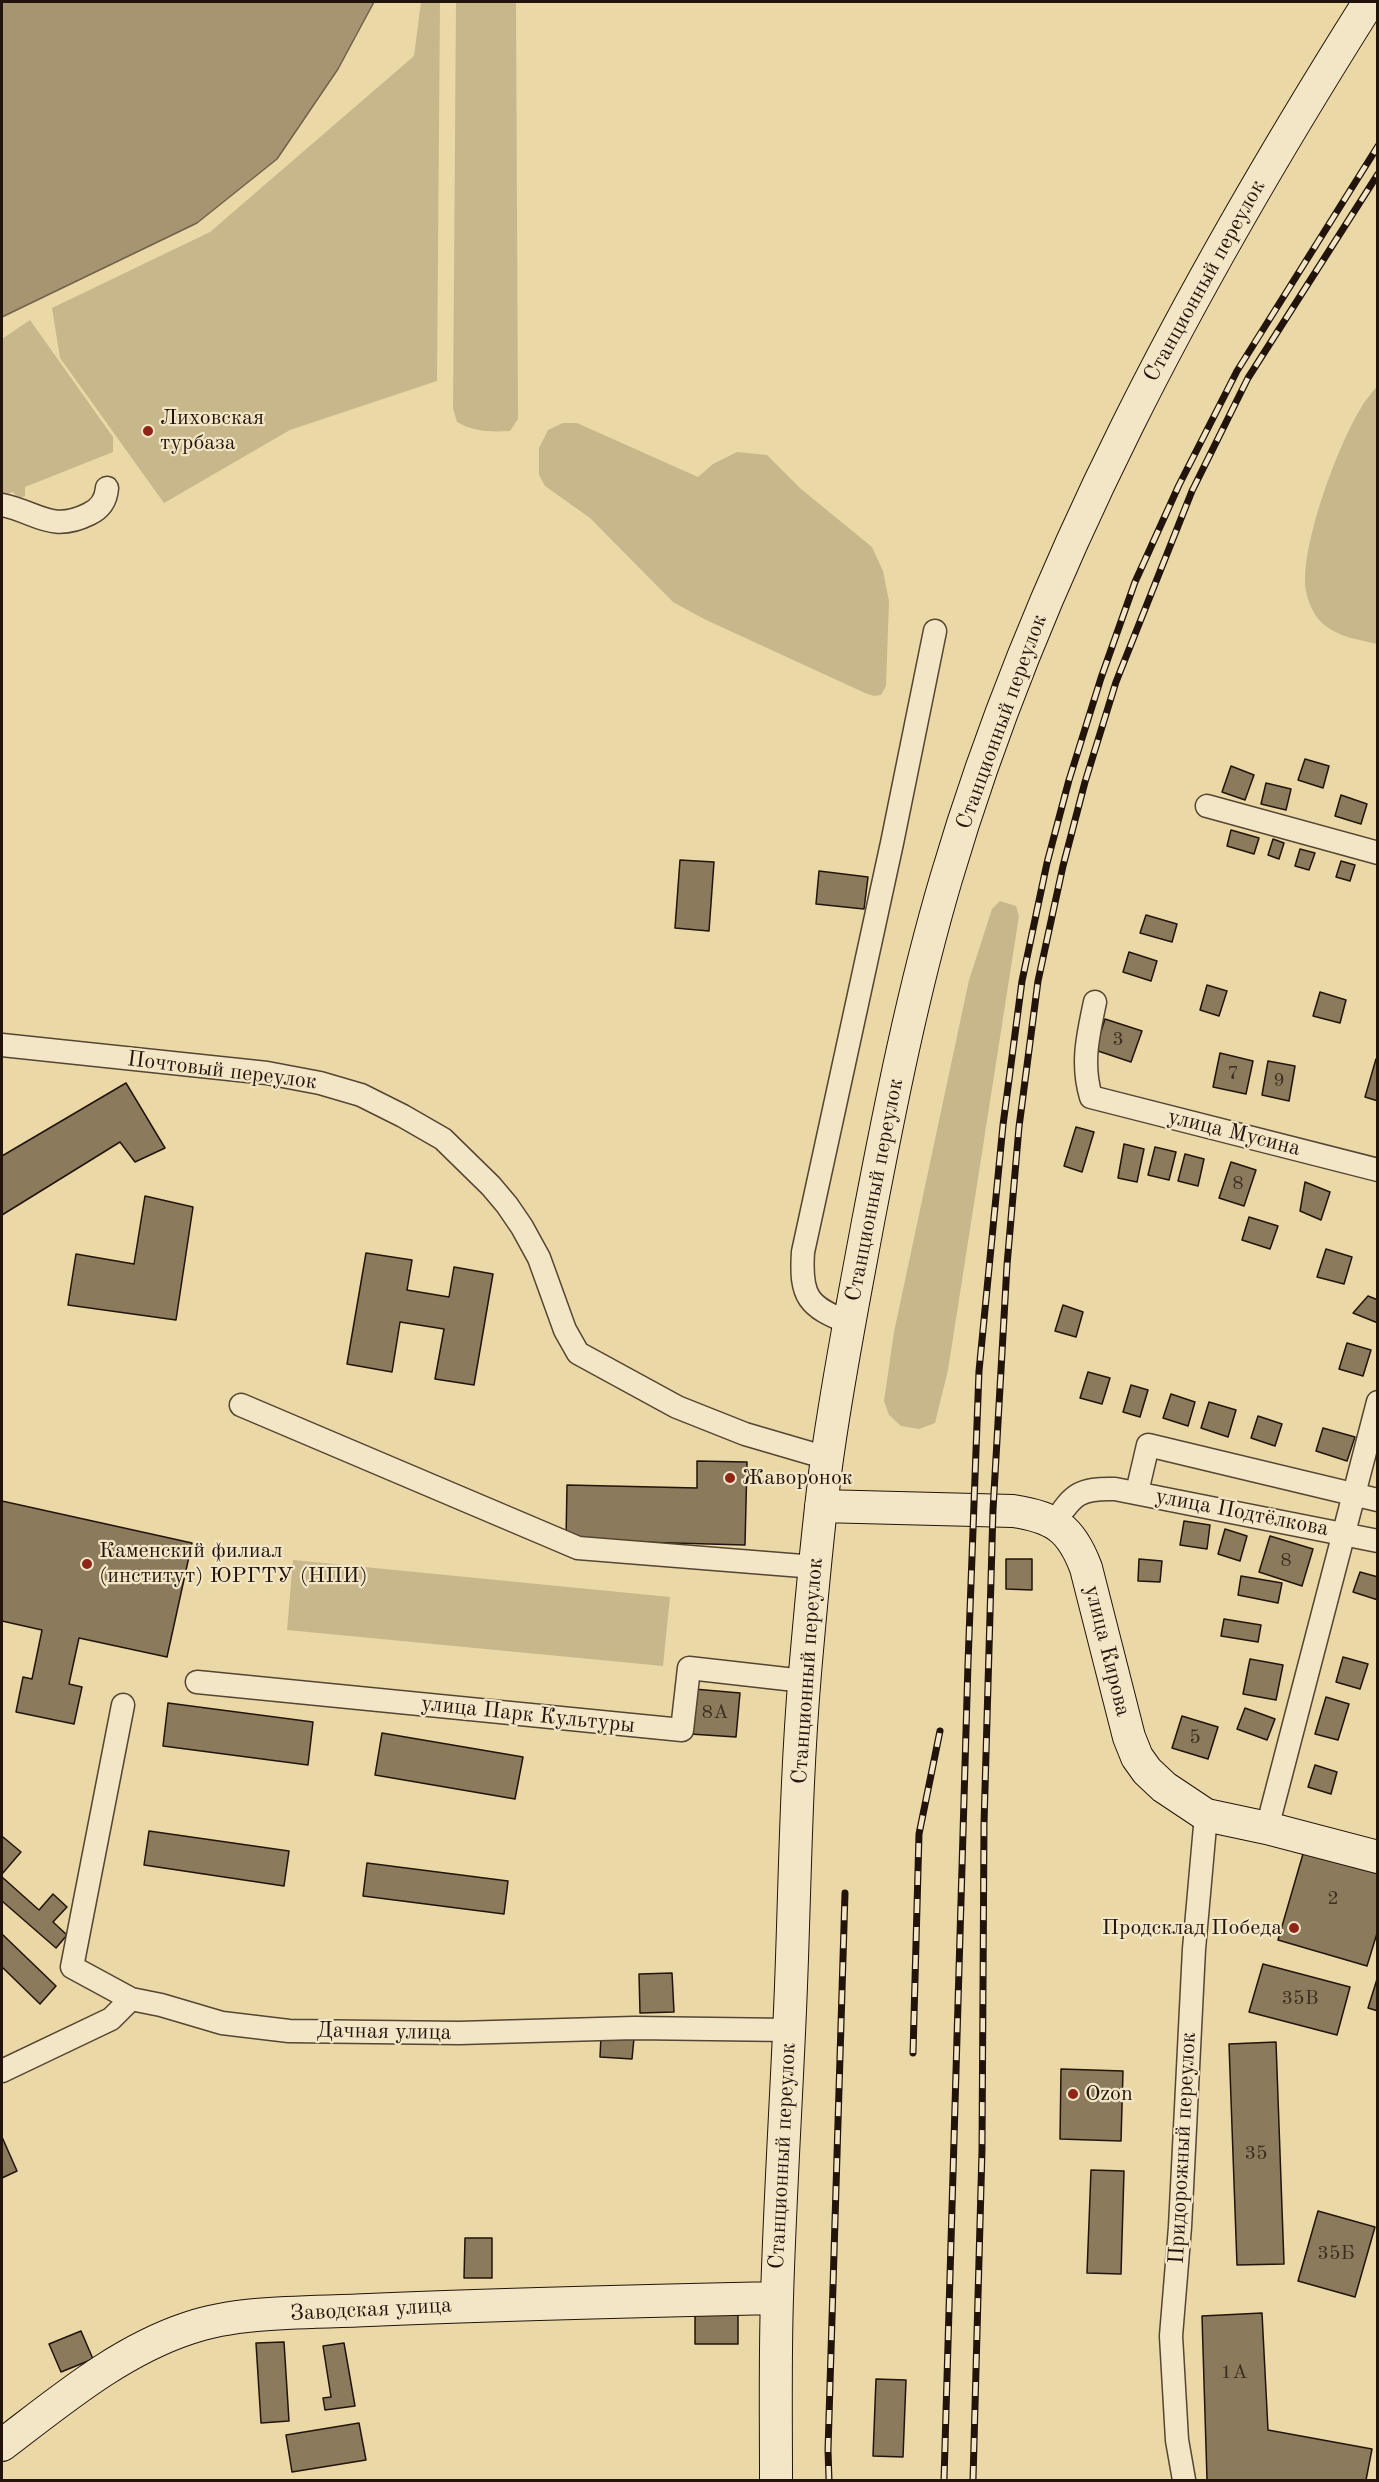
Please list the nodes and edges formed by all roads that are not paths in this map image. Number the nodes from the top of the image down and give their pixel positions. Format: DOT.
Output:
graph roads {
  1 [pos="1369,2"];
  2 [pos="107,488"];
  3 [pos="2,505"];
  4 [pos="935,631"];
  5 [pos="1206,806"];
  6 [pos="1377,853"];
  7 [pos="1095,1002"];
  8 [pos="2,1045"];
  9 [pos="1377,1170"];
  10 [pos="850,1323"];
  11 [pos="1377,1402"];
  12 [pos="241,1405"];
  13 [pos="827,1458"];
  14 [pos="1137,1492"];
  15 [pos="1352,1494"];
  16 [pos="1377,1500"];
  17 [pos="821,1506"];
  18 [pos="1054,1522"];
  19 [pos="1342,1533"];
  20 [pos="1377,1541"];
  21 [pos="815,1567"];
  22 [pos="804,1681"];
  23 [pos="197,1682"];
  24 [pos="123,1705"];
  25 [pos="1206,1815"];
  26 [pos="1267,1828"];
  27 [pos="1377,1857"];
  28 [pos="131,2000"];
  29 [pos="789,2030"];
  30 [pos="2,2071"];
  31 [pos="777,2298"];
  32 [pos="2,2445"];
  33 [pos="776,2481"];
  34 [pos="1184,2481"];
  1 -- 10 [label="main road, Станционный переулок"];
  2 -- 3 [label="street"];
  4 -- 10 [label="street"];
  5 -- 6 [label="street"];
  7 -- 9 [label="street, улица Мусина"];
  8 -- 13 [label="street, Почтовый переулок"];
  10 -- 13 [label="main road, Станционный переулок"];
  11 -- 15 [label="street"];
  12 -- 21 [label="street"];
  13 -- 17 [label="main road, Станционный переулок"];
  14 -- 15 [label="street, улица Подтёлкова"];
  14 -- 18 [label="street"];
  14 -- 19 [label="street, улица Подтёлкова"];
  15 -- 16 [label="street, улица Подтёлкова"];
  15 -- 19 [label="street"];
  17 -- 18 [label="main road, улица Кирова"];
  17 -- 21 [label="main road, Станционный переулок"];
  18 -- 25 [label="main road, улица Кирова"];
  19 -- 20 [label="street, улица Подтёлкова"];
  19 -- 26 [label="street"];
  21 -- 22 [label="main road, Станционный переулок"];
  22 -- 23 [label="street, улица Парк Культуры"];
  22 -- 29 [label="main road, Станционный переулок"];
  24 -- 28 [label="street, Дачная улица"];
  25 -- 26 [label="main road, улица Кирова"];
  25 -- 34 [label="street, Придорожный переулок"];
  26 -- 27 [label="main road, улица Кирова"];
  28 -- 29 [label="street, Дачная улица"];
  28 -- 30 [label="street"];
  29 -- 31 [label="main road, Станционный переулок"];
  31 -- 32 [label="main road, Заводская улица"];
  31 -- 33 [label="main road, Станционный переулок"];
}
